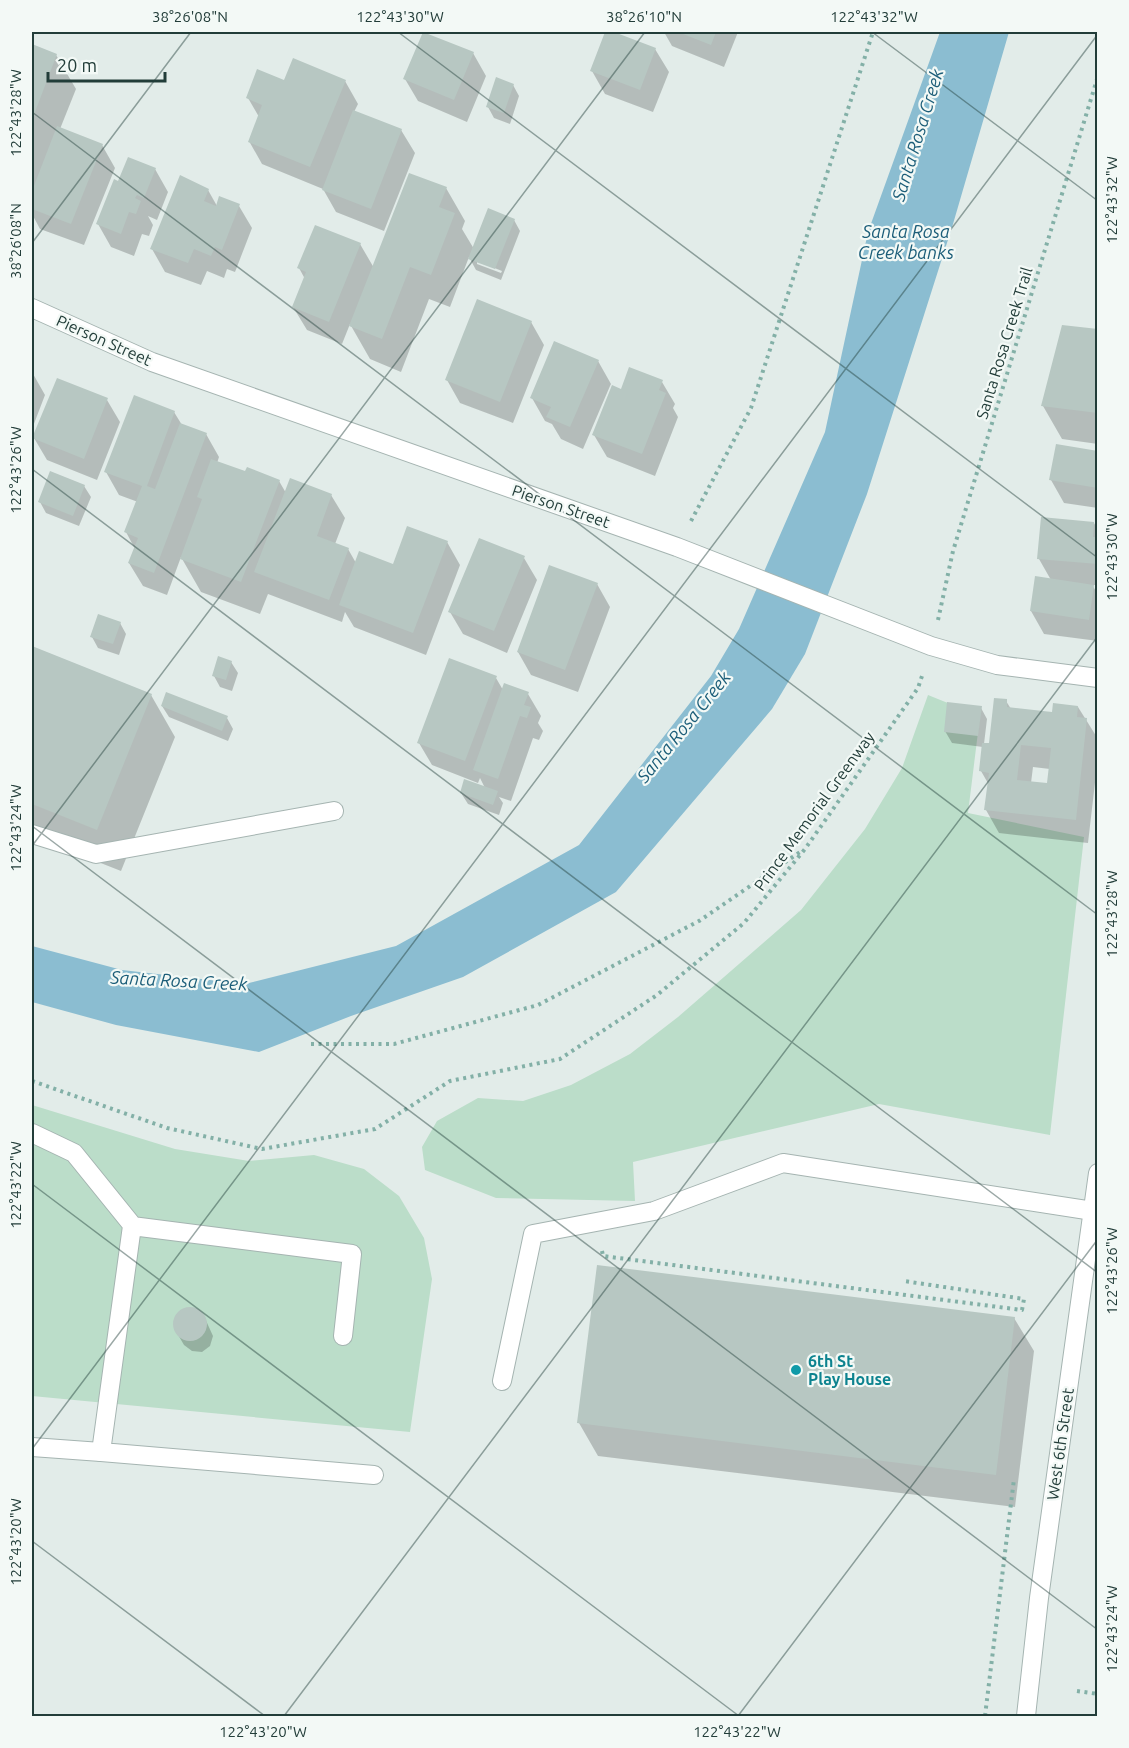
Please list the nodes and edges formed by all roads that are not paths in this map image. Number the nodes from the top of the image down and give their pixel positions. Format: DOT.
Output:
graph roads {
  1 [pos="32,308"];
  2 [pos="1098,678"];
  3 [pos="334,811"];
  4 [pos="32,834"];
  5 [pos="32,1133"];
  6 [pos="1098,1173"];
  7 [pos="1093,1211"];
  8 [pos="133,1226"];
  9 [pos="1090,1278"];
  10 [pos="343,1336"];
  11 [pos="502,1382"];
  12 [pos="32,1447"];
  13 [pos="101,1452"];
  14 [pos="374,1475"];
  15 [pos="1026,1716"];
  1 -- 2 [label="street, Pierson Street"];
  3 -- 4 [label="street"];
  5 -- 8 [label="street"];
  6 -- 7 [label="street, West 6th Street"];
  7 -- 9 [label="street, West 6th Street"];
  7 -- 11 [label="street"];
  8 -- 10 [label="street"];
  8 -- 13 [label="street"];
  9 -- 15 [label="street, West 6th Street"];
  12 -- 13 [label="street"];
  13 -- 14 [label="street"];
}
